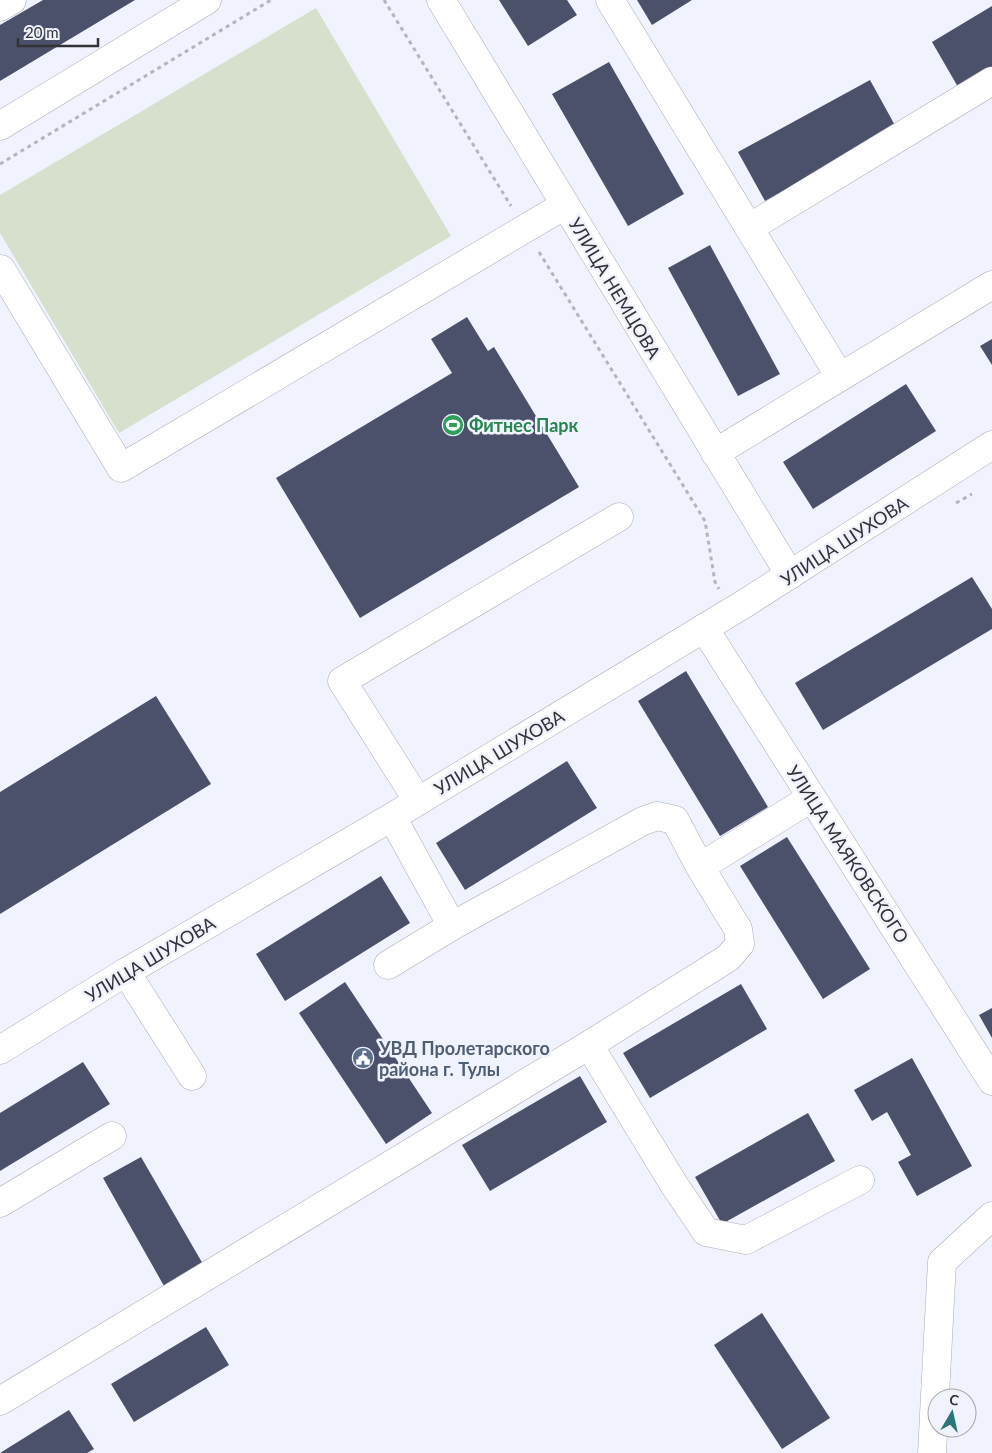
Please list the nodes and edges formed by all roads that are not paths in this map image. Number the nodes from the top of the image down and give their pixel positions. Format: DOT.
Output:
graph roads {
  1 [pos="12,0"];
  2 [pos="440,0"];
  3 [pos="610,0"];
  4 [pos="197,3"];
  5 [pos="0,7"];
  6 [pos="992,81"];
  7 [pos="0,126"];
  8 [pos="565,204"];
  9 [pos="749,228"];
  10 [pos="0,269"];
  11 [pos="992,285"];
  12 [pos="840,377"];
  13 [pos="991,448"];
  14 [pos="715,453"];
  15 [pos="619,516"];
  16 [pos="790,576"];
  17 [pos="704,628"];
  18 [pos="811,798"];
  19 [pos="418,801"];
  20 [pos="392,817"];
  21 [pos="700,867"];
  22 [pos="452,926"];
  23 [pos="388,965"];
  24 [pos="126,972"];
  25 [pos="589,1045"];
  26 [pos="0,1050"];
  27 [pos="192,1076"];
  28 [pos="992,1081"];
  29 [pos="112,1136"];
  30 [pos="860,1180"];
  31 [pos="0,1203"];
  32 [pos="992,1216"];
  33 [pos="0,1400"];
  34 [pos="932,1453"];
  1 -- 5 [label="street"];
  2 -- 8 [label="street, УЛИЦА НЕМЦОВА"];
  3 -- 9 [label="street"];
  4 -- 7 [label="street"];
  6 -- 9 [label="street"];
  8 -- 10 [label="street"];
  8 -- 14 [label="street, УЛИЦА НЕМЦОВА"];
  9 -- 12 [label="street"];
  11 -- 12 [label="street"];
  12 -- 14 [label="street"];
  13 -- 16 [label="street, УЛИЦА ШУХОВА"];
  14 -- 16 [label="street, УЛИЦА НЕМЦОВА"];
  15 -- 19 [label="street"];
  16 -- 17 [label="street, УЛИЦА ШУХОВА"];
  17 -- 18 [label="street, УЛИЦА МАЯКОВСКОГО"];
  17 -- 19 [label="street, УЛИЦА ШУХОВА"];
  18 -- 21 [label="street"];
  18 -- 28 [label="street, УЛИЦА МАЯКОВСКОГО"];
  19 -- 20 [label="street, УЛИЦА ШУХОВА"];
  20 -- 22 [label="street"];
  20 -- 24 [label="street, УЛИЦА ШУХОВА"];
  21 -- 22 [label="street"];
  21 -- 25 [label="street"];
  22 -- 23 [label="street"];
  24 -- 26 [label="street, УЛИЦА ШУХОВА"];
  24 -- 27 [label="street"];
  25 -- 30 [label="street"];
  25 -- 33 [label="street"];
  29 -- 31 [label="street"];
  32 -- 34 [label="street"];
}
